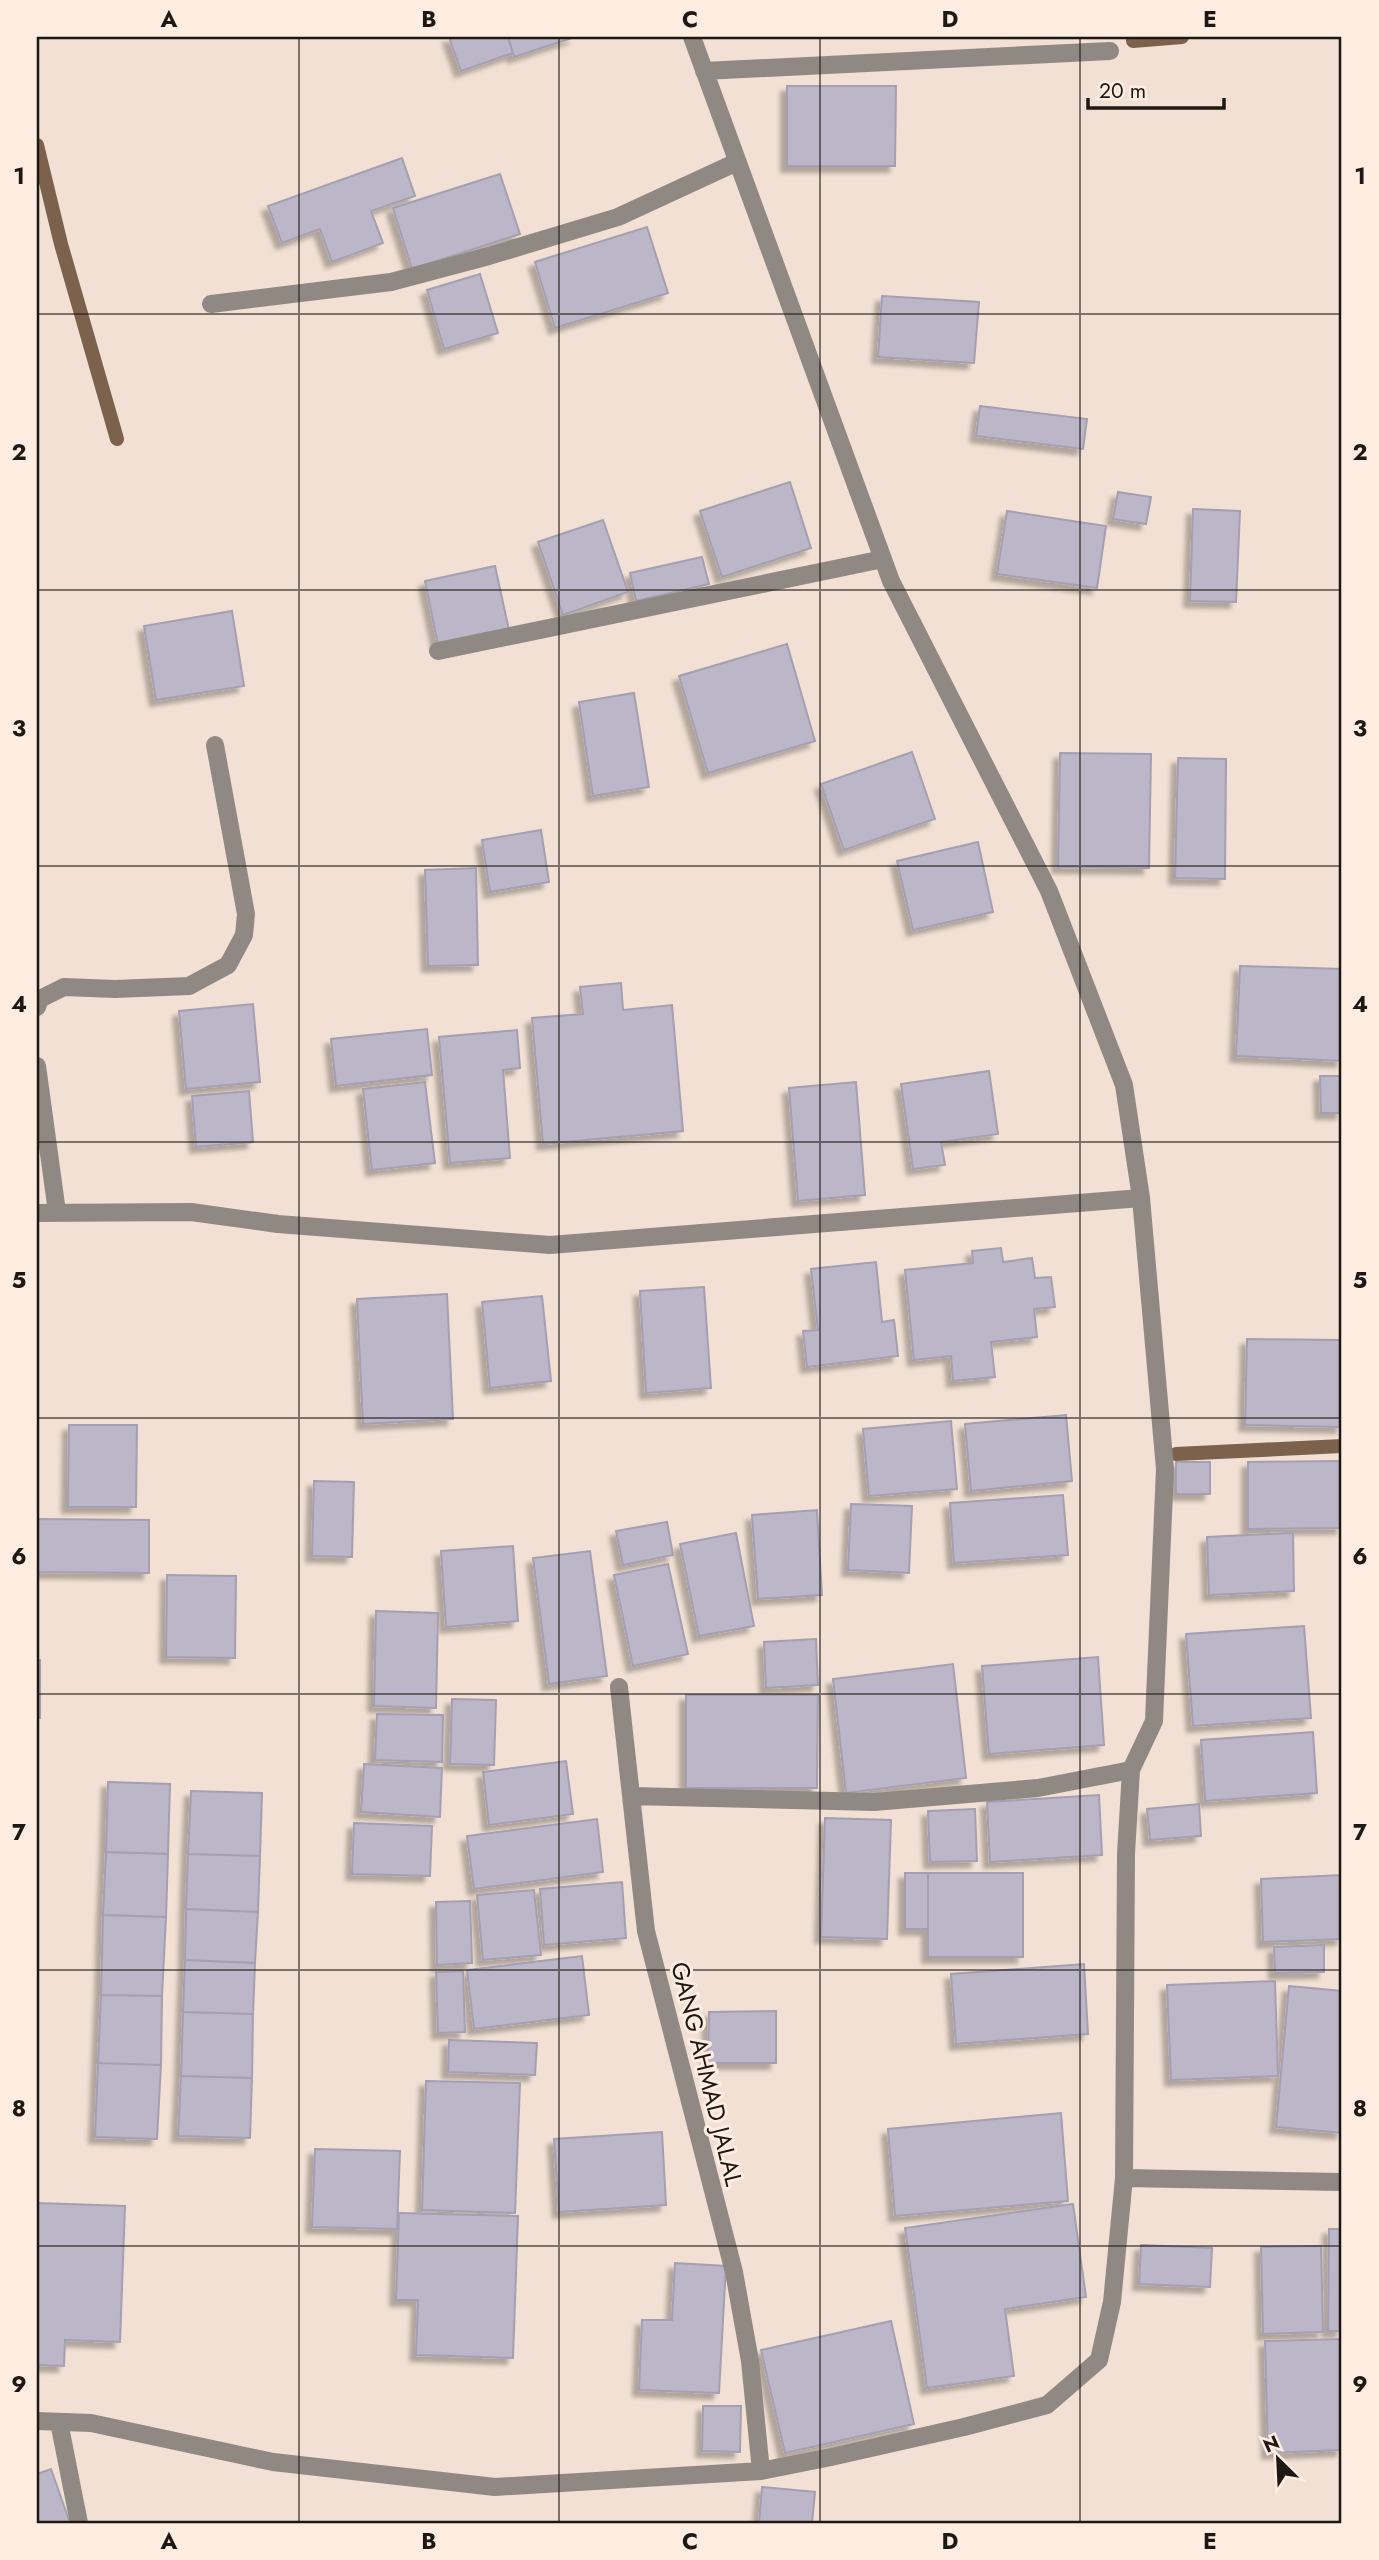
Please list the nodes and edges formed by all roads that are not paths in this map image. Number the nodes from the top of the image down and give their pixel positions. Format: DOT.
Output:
graph roads {
  1 [pos="692,37"];
  2 [pos="1110,51"];
  3 [pos="704,71"];
  4 [pos="737,162"];
  5 [pos="211,304"];
  6 [pos="883,559"];
  7 [pos="438,651"];
  8 [pos="215,745"];
  9 [pos="37,1007"];
  10 [pos="37,1066"];
  11 [pos="1141,1198"];
  12 [pos="57,1212"];
  13 [pos="37,1213"];
  14 [pos="619,1687"];
  15 [pos="1132,1770"];
  16 [pos="631,1796"];
  17 [pos="1124,2178"];
  18 [pos="1342,2182"];
  19 [pos="37,2421"];
  20 [pos="59,2422"];
  21 [pos="761,2470"];
  22 [pos="79,2523"];
  1 -- 3 [label="street"];
  2 -- 3 [label="street"];
  3 -- 4 [label="street"];
  4 -- 5 [label="street"];
  4 -- 6 [label="street"];
  6 -- 7 [label="street"];
  6 -- 11 [label="street"];
  8 -- 9 [label="street"];
  10 -- 12 [label="street"];
  11 -- 12 [label="street"];
  11 -- 15 [label="street"];
  12 -- 13 [label="street"];
  14 -- 16 [label="street, GANG AHMAD JALAL"];
  15 -- 16 [label="street"];
  15 -- 17 [label="street"];
  16 -- 21 [label="street, GANG AHMAD JALAL"];
  17 -- 18 [label="street"];
  17 -- 21 [label="street"];
  19 -- 20 [label="street"];
  20 -- 21 [label="street"];
  20 -- 22 [label="street"];
}
